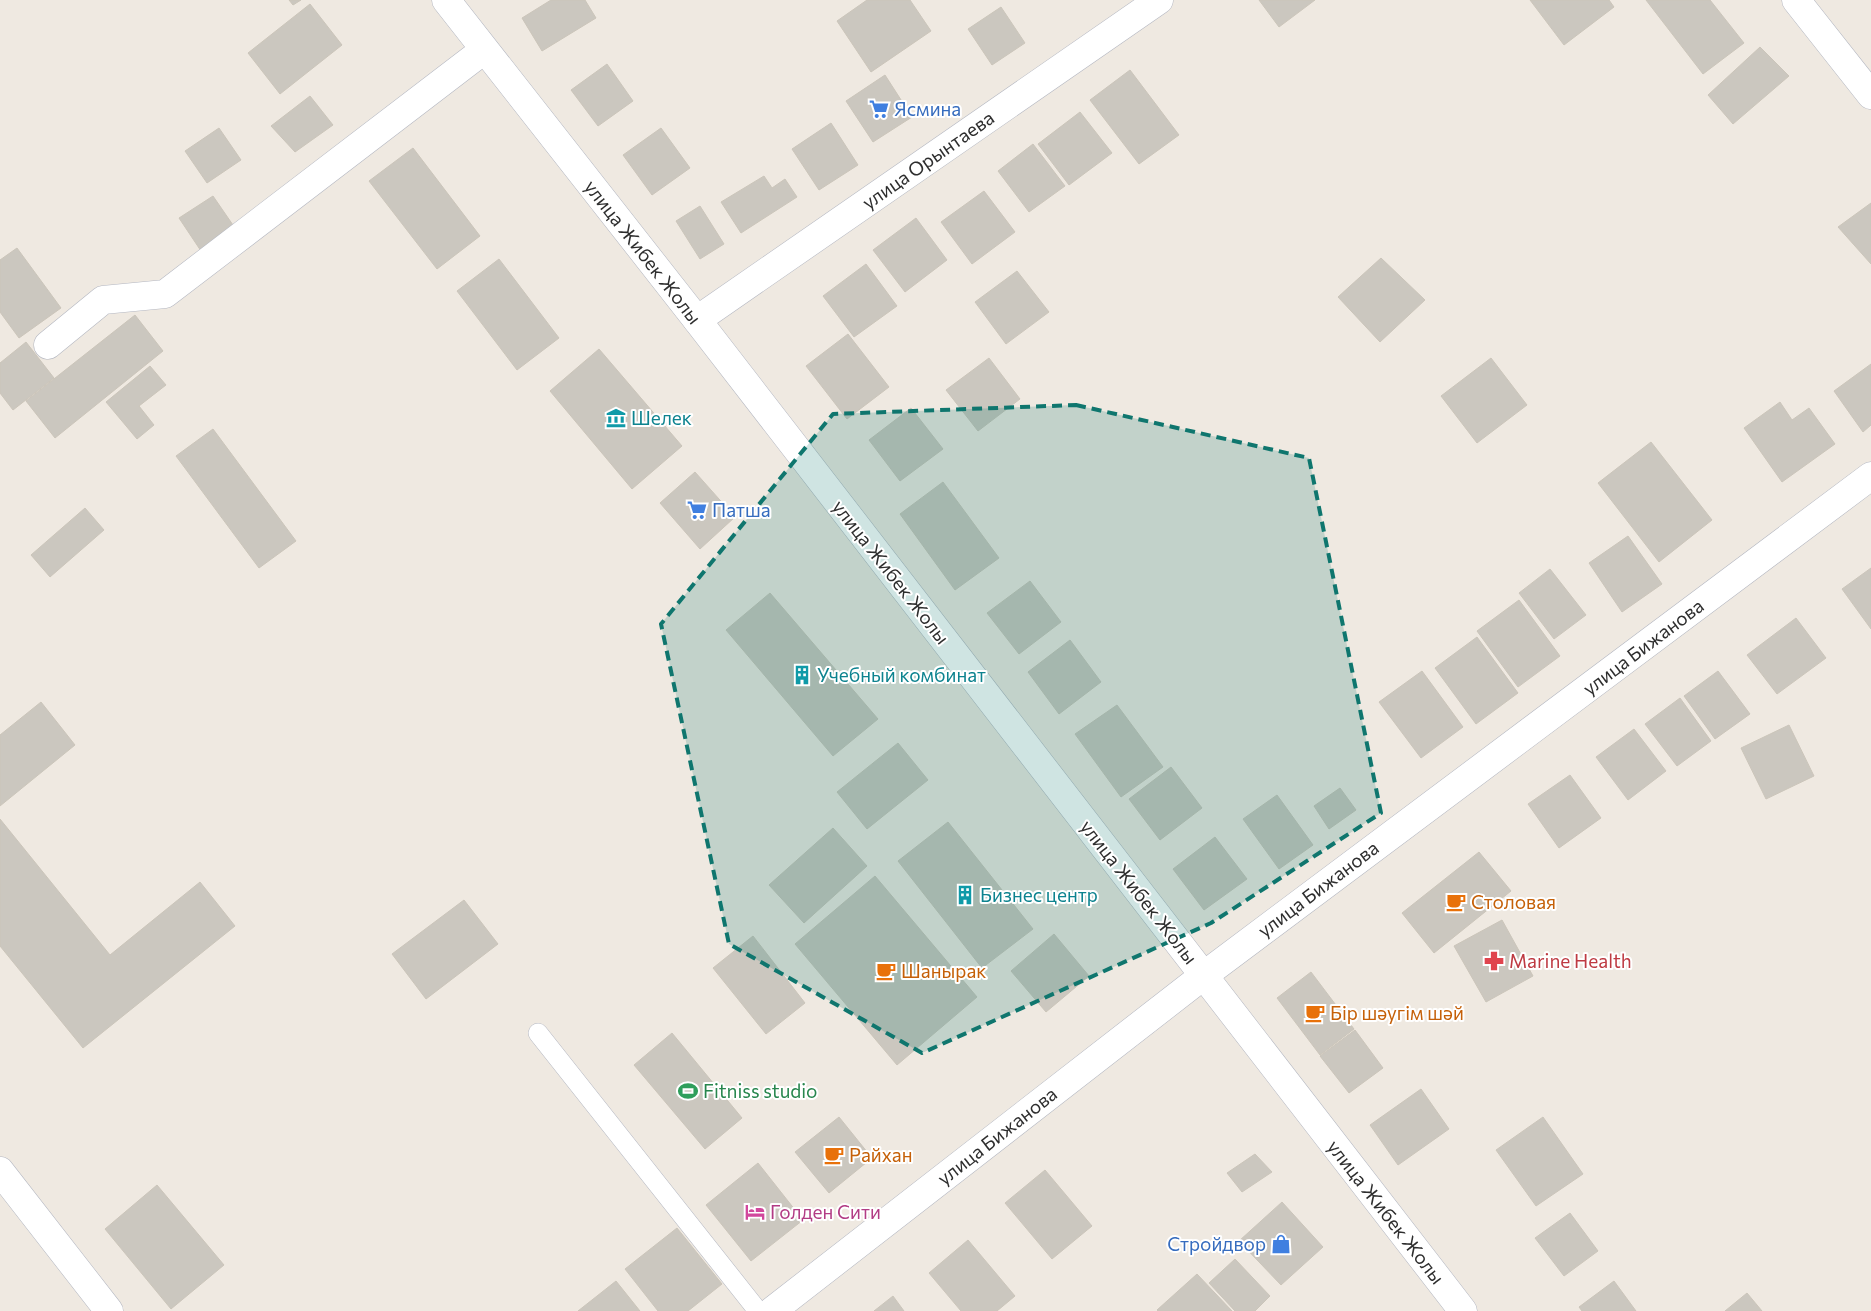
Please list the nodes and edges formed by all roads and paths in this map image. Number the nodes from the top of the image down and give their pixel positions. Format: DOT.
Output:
graph roads {
  1 [pos="446,0"];
  2 [pos="1159,0"];
  3 [pos="1796,0"];
  4 [pos="484,50"];
  5 [pos="1871,95"];
  6 [pos="697,320"];
  7 [pos="48,345"];
  8 [pos="1871,476"];
  9 [pos="1203,976"];
  10 [pos="538,1033"];
  11 [pos="0,1171"];
  12 [pos="109,1311"];
  13 [pos="758,1311"];
  14 [pos="772,1311"];
  15 [pos="1463,1311"];
  1 -- 4 [label="street, улица Жибек Жолы"];
  2 -- 6 [label="street, улица Орынтаева"];
  3 -- 5 [label="street"];
  4 -- 6 [label="street, улица Жибек Жолы"];
  4 -- 7 [label="street"];
  6 -- 9 [label="street, улица Жибек Жолы"];
  8 -- 9 [label="street, улица Бижанова"];
  9 -- 14 [label="street, улица Бижанова"];
  9 -- 15 [label="street, улица Жибек Жолы"];
  10 -- 13 [label="lane"];
  11 -- 12 [label="street"];
}
